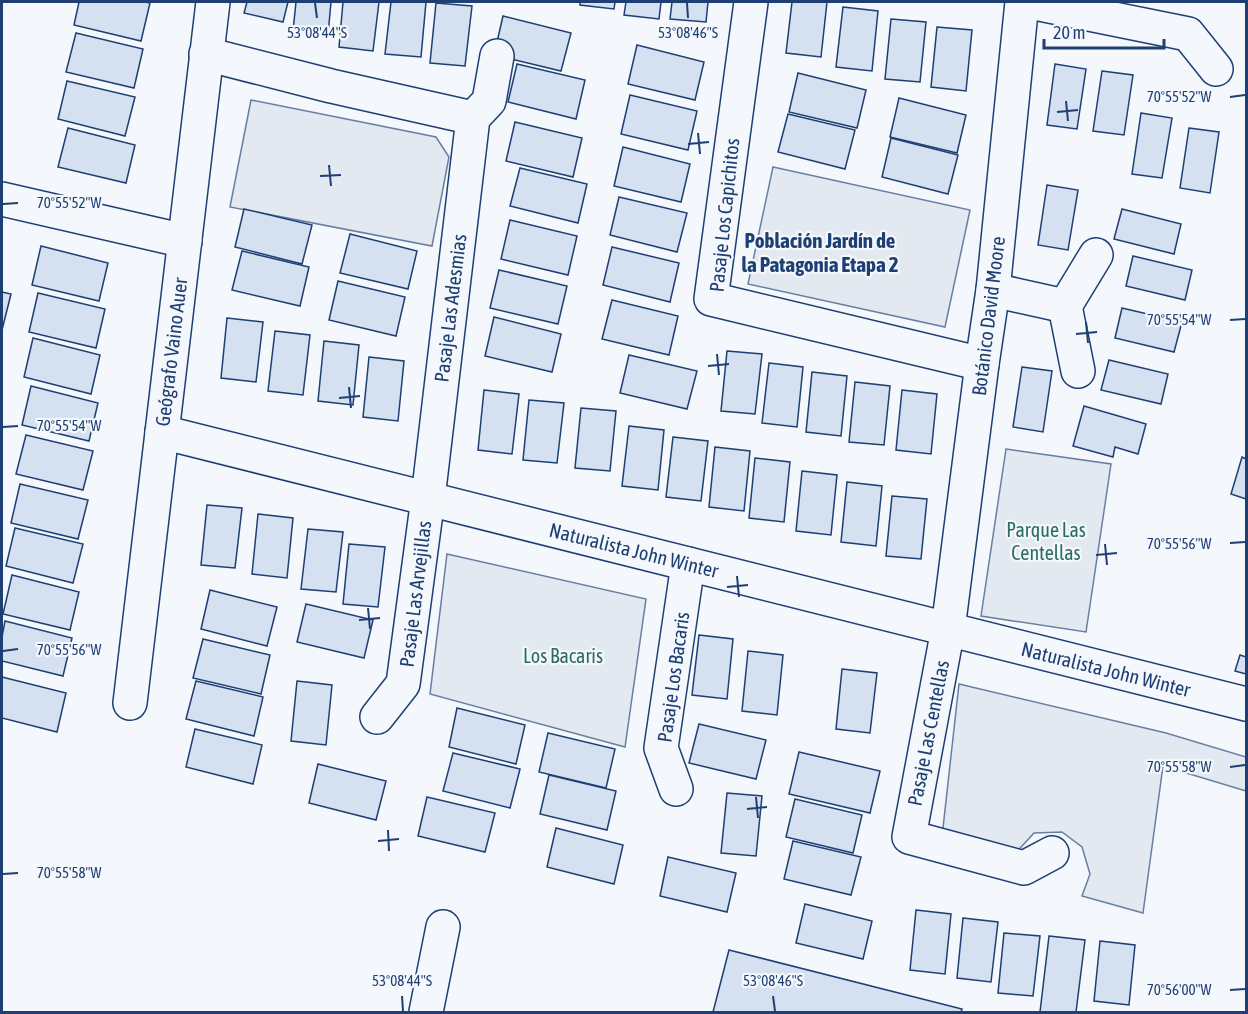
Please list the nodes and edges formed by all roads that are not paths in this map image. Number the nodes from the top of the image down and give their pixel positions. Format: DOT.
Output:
graph roads {
  1 [pos="213,2"];
  2 [pos="751,2"];
  3 [pos="1022,2"];
  4 [pos="1030,2"];
  5 [pos="206,54"];
  6 [pos="497,56"];
  7 [pos="1216,69"];
  8 [pos="473,118"];
  9 [pos="2,199"];
  10 [pos="185,241"];
  11 [pos="1096,255"];
  12 [pos="993,290"];
  13 [pos="1065,306"];
  14 [pos="982,364"];
  15 [pos="1078,371"];
  16 [pos="162,432"];
  17 [pos="428,498"];
  18 [pos="688,564"];
  19 [pos="948,629"];
  20 [pos="130,703"];
  21 [pos="1246,704"];
  22 [pos="377,717"];
  23 [pos="676,789"];
  24 [pos="1052,853"];
  25 [pos="443,927"];
  26 [pos="426,1012"];
  1 -- 5 [label="street, Geógrafo Vaino Auer"];
  2 -- 14 [label="street, Pasaje Los Capichitos"];
  3 -- 12 [label="street, Botánico David Moore"];
  4 -- 7 [label="street"];
  5 -- 8 [label="street"];
  5 -- 10 [label="street, Geógrafo Vaino Auer"];
  6 -- 8 [label="street, Pasaje Las Adesmias"];
  8 -- 17 [label="street, Pasaje Las Adesmias"];
  9 -- 10 [label="street"];
  10 -- 16 [label="street, Geógrafo Vaino Auer"];
  11 -- 13 [label="street"];
  12 -- 13 [label="street"];
  12 -- 14 [label="street, Botánico David Moore"];
  13 -- 15 [label="street"];
  14 -- 19 [label="street, Botánico David Moore"];
  16 -- 17 [label="street, Naturalista John Winter"];
  16 -- 20 [label="street, Geógrafo Vaino Auer"];
  17 -- 18 [label="street, Naturalista John Winter"];
  17 -- 22 [label="street, Pasaje Las Arvejillas"];
  18 -- 19 [label="street, Naturalista John Winter"];
  18 -- 23 [label="street, Pasaje Los Bacaris"];
  19 -- 21 [label="street, Naturalista John Winter"];
  19 -- 24 [label="street, Pasaje Las Centellas"];
  25 -- 26 [label="street"];
}
